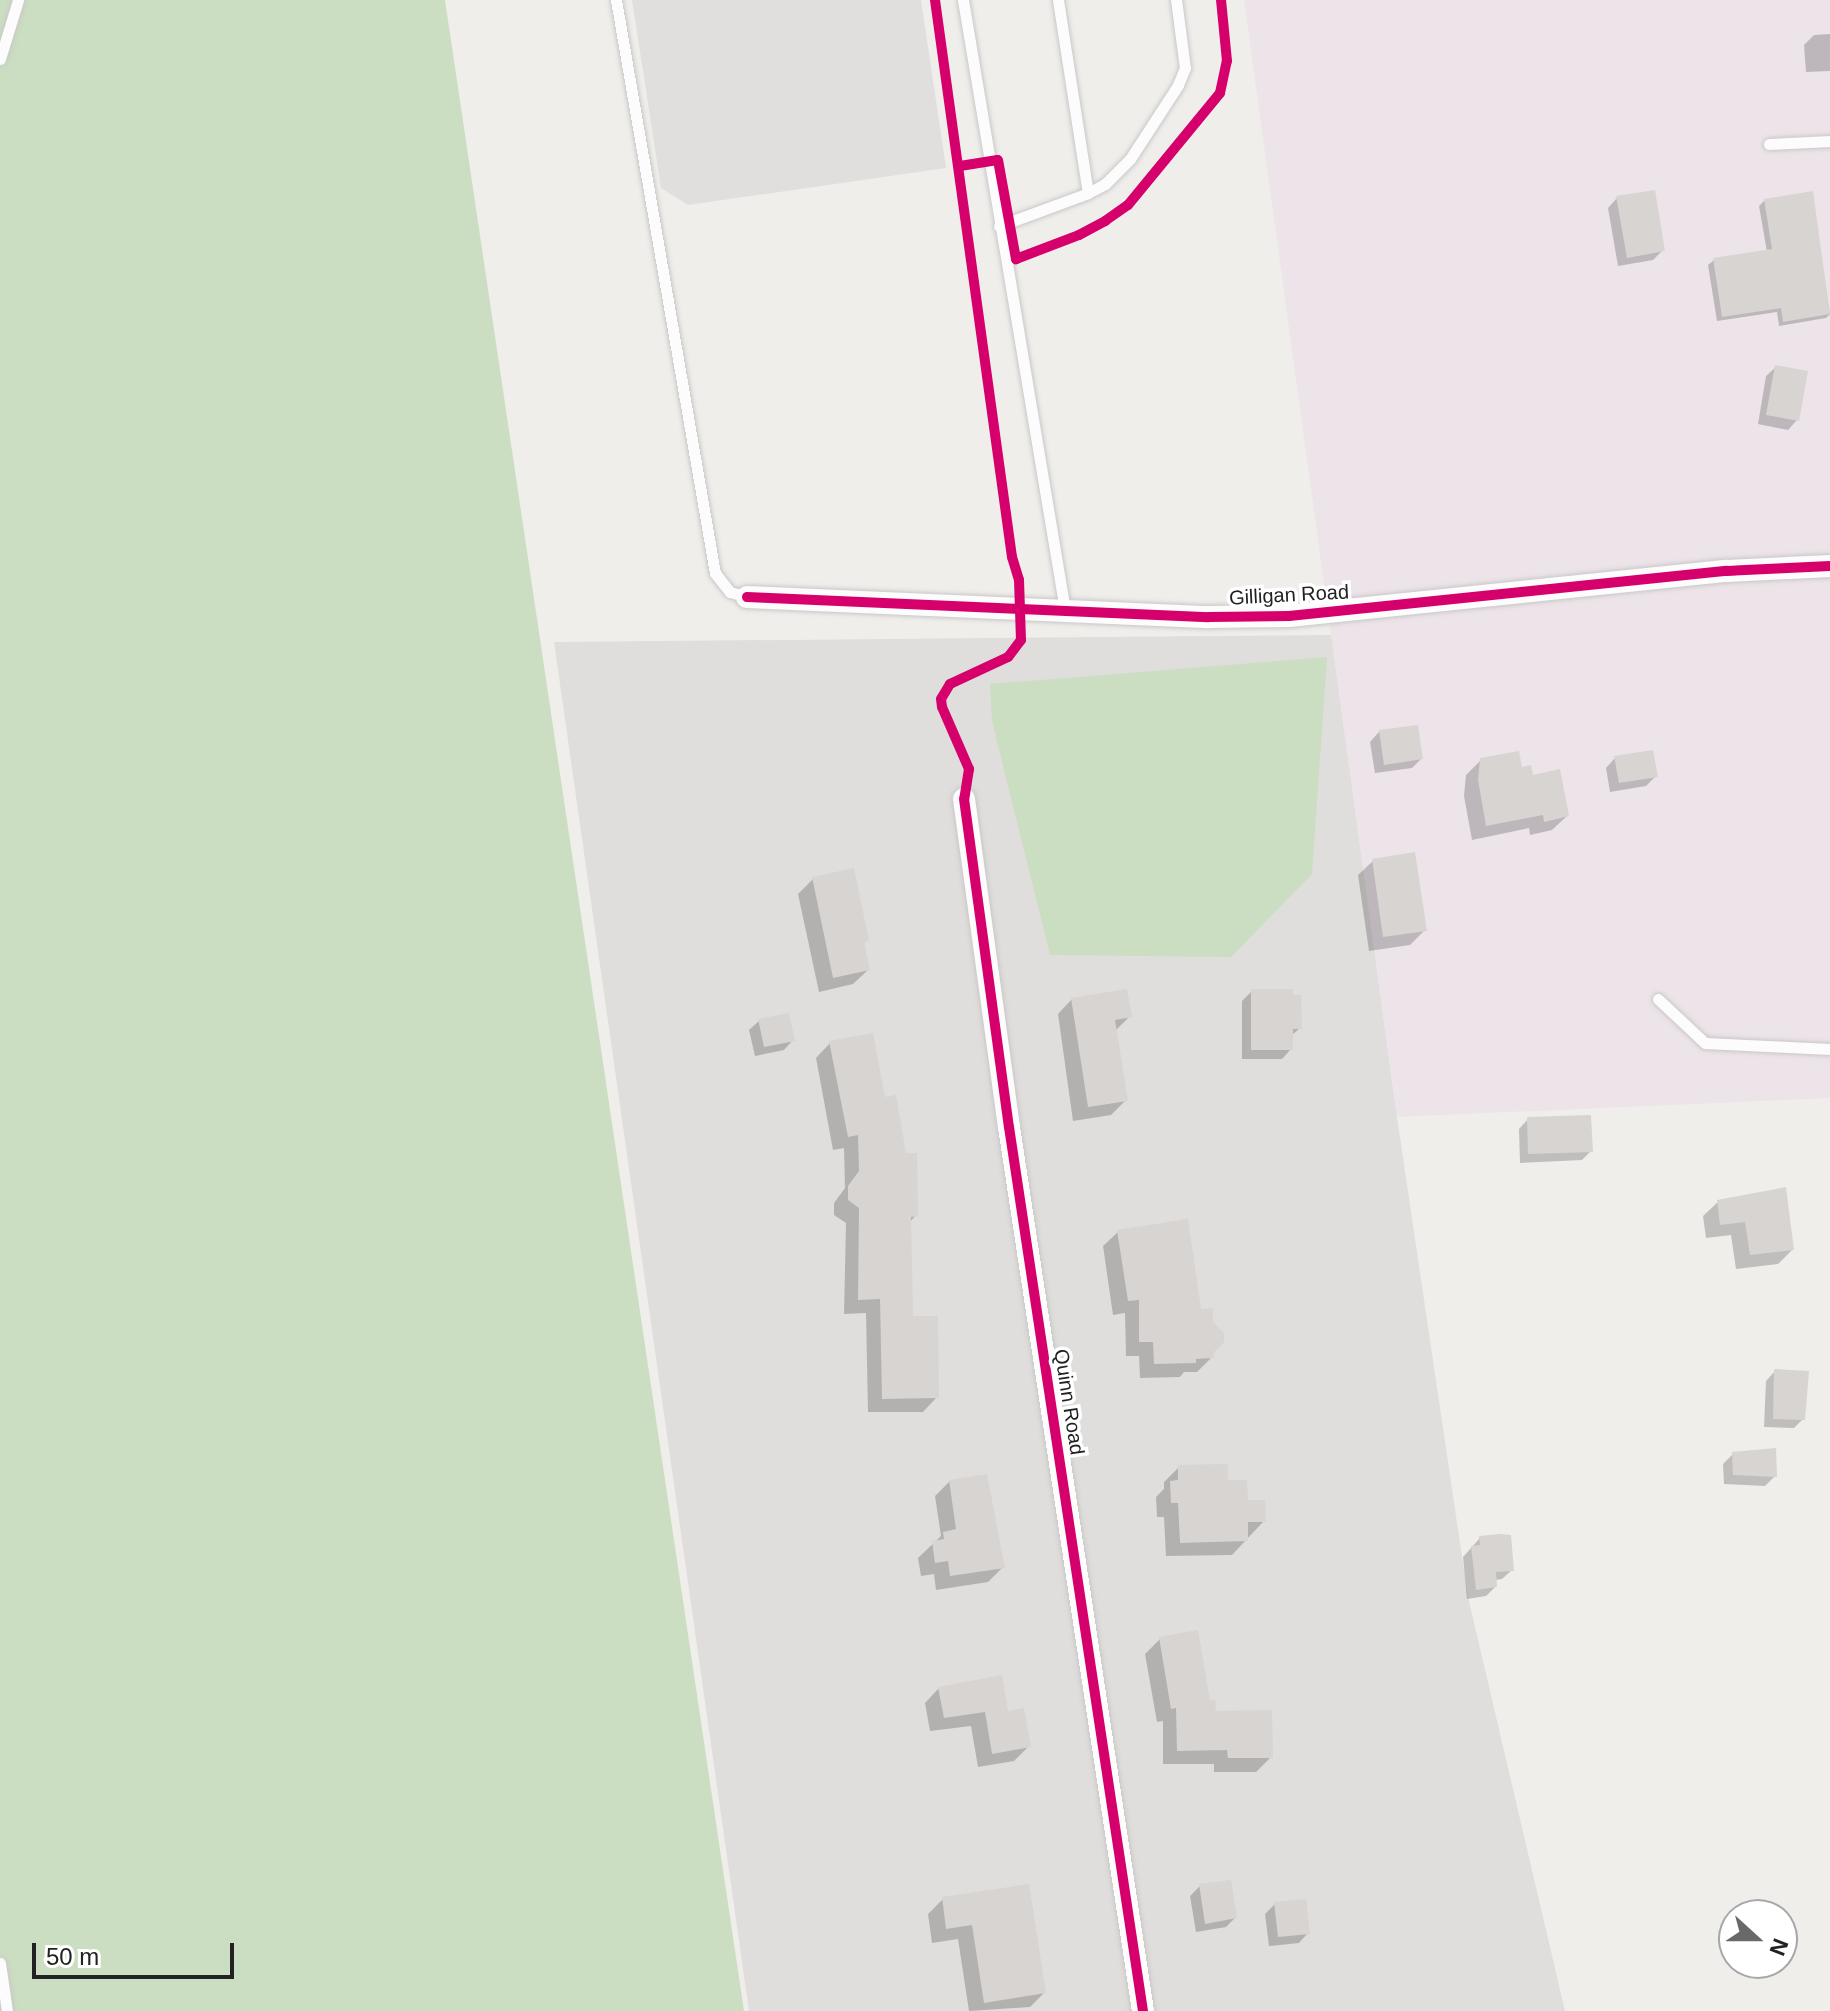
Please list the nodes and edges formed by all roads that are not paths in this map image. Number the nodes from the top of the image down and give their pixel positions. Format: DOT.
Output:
graph roads {
  1 [pos="18,0"];
  2 [pos="616,0"];
  3 [pos="963,0"];
  4 [pos="1058,0"];
  5 [pos="1176,0"];
  6 [pos="0,59"];
  7 [pos="1830,141"];
  8 [pos="1769,144"];
  9 [pos="1088,193"];
  10 [pos="999,226"];
  11 [pos="1830,566"];
  12 [pos="747,597"];
  13 [pos="1065,610"];
  14 [pos="964,799"];
  15 [pos="1658,999"];
  16 [pos="1830,1049"];
  17 [pos="0,1963"];
  18 [pos="7,2011"];
  19 [pos="1143,2011"];
  1 -- 6 [label="lane"];
  2 -- 12 [label="lane"];
  3 -- 10 [label="lane"];
  4 -- 9 [label="lane"];
  5 -- 9 [label="lane"];
  7 -- 8 [label="lane"];
  9 -- 10 [label="lane"];
  10 -- 13 [label="lane"];
  11 -- 13 [label="street, Gilligan Road"];
  12 -- 13 [label="street, Gilligan Road"];
  14 -- 19 [label="street, Quinn Road"];
  15 -- 16 [label="lane"];
  17 -- 18 [label="lane"];
}
